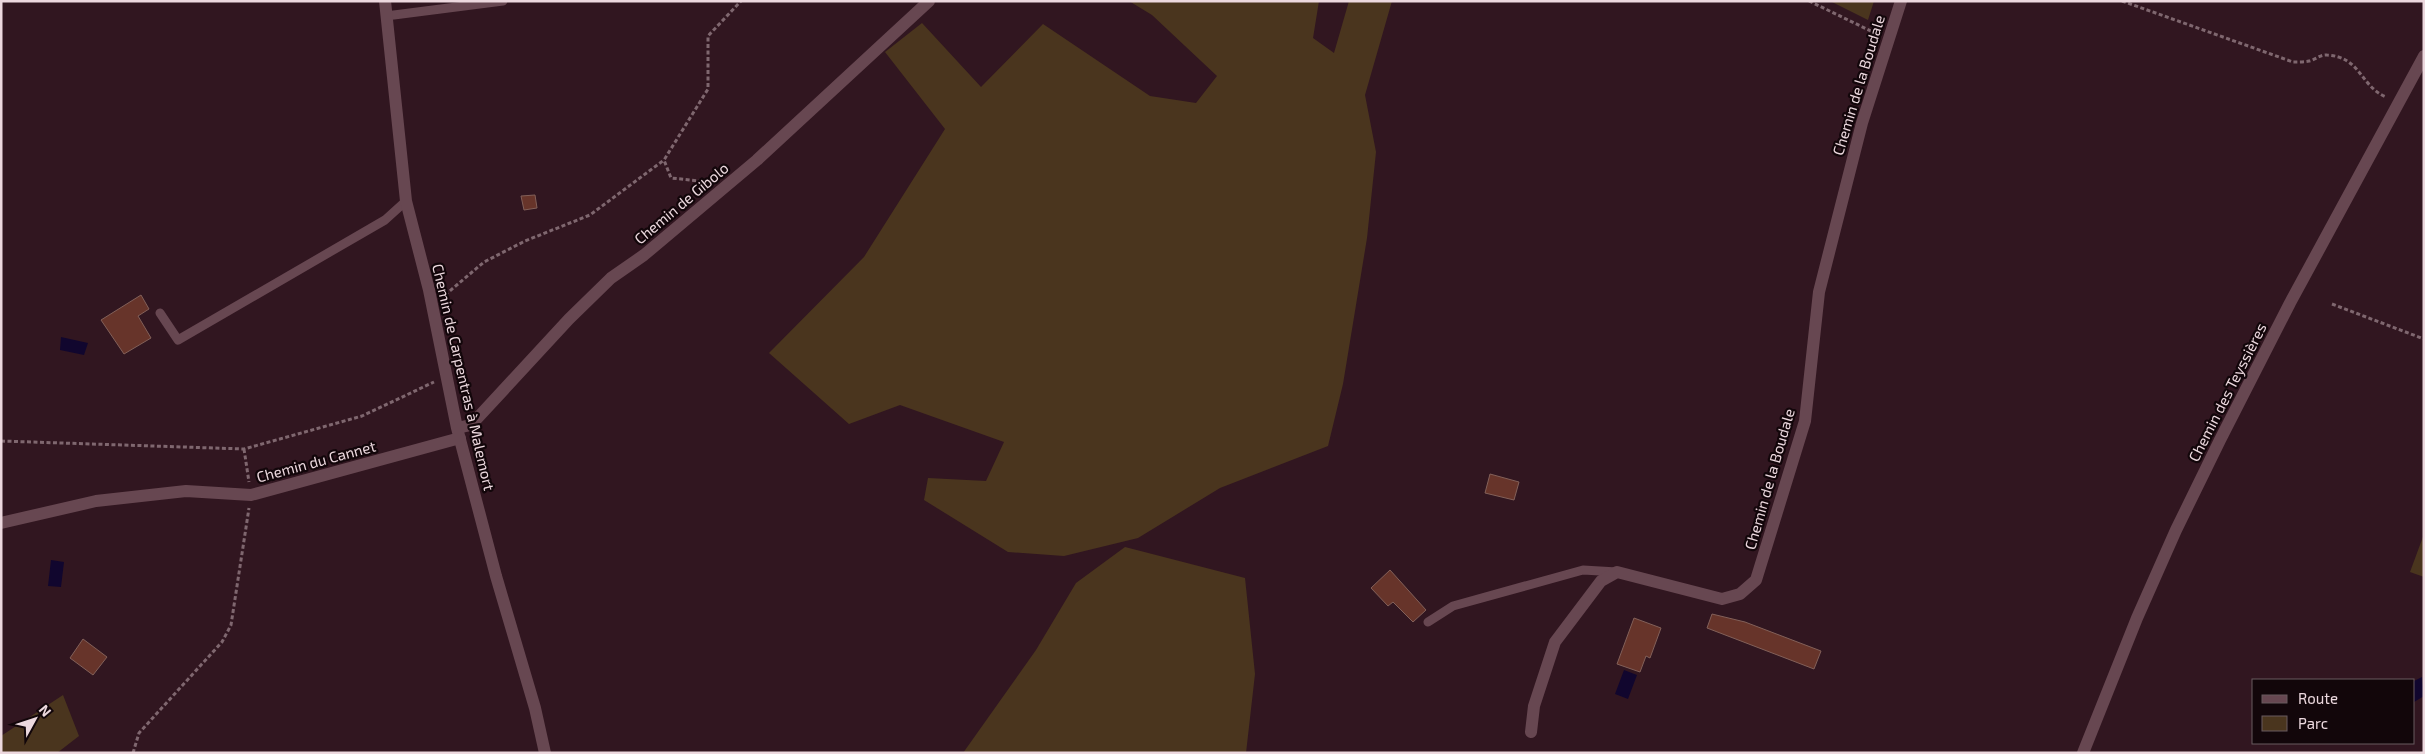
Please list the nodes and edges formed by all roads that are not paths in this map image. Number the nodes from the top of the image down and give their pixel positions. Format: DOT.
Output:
graph roads {
  1 [pos="385,1"];
  2 [pos="503,1"];
  3 [pos="928,1"];
  4 [pos="1901,1"];
  5 [pos="386,16"];
  6 [pos="2424,56"];
  7 [pos="406,201"];
  8 [pos="160,313"];
  9 [pos="458,433"];
  10 [pos="4,521"];
  11 [pos="1617,572"];
  12 [pos="1428,622"];
  13 [pos="1531,732"];
  14 [pos="546,753"];
  15 [pos="2083,753"];
  1 -- 5 [label="street, Chemin de Carpentras à Malemort"];
  2 -- 5 [label="lane"];
  3 -- 9 [label="street, Chemin de Gibolo"];
  4 -- 11 [label="street, Chemin de la Boudale"];
  5 -- 7 [label="street, Chemin de Carpentras à Malemort"];
  6 -- 15 [label="street, Chemin des Teyssières"];
  7 -- 8 [label="lane"];
  7 -- 9 [label="street, Chemin de Carpentras à Malemort"];
  9 -- 10 [label="street, Chemin du Cannet"];
  9 -- 14 [label="street, Chemin de Carpentras à Malemort"];
  11 -- 12 [label="lane"];
  11 -- 13 [label="street"];
}
